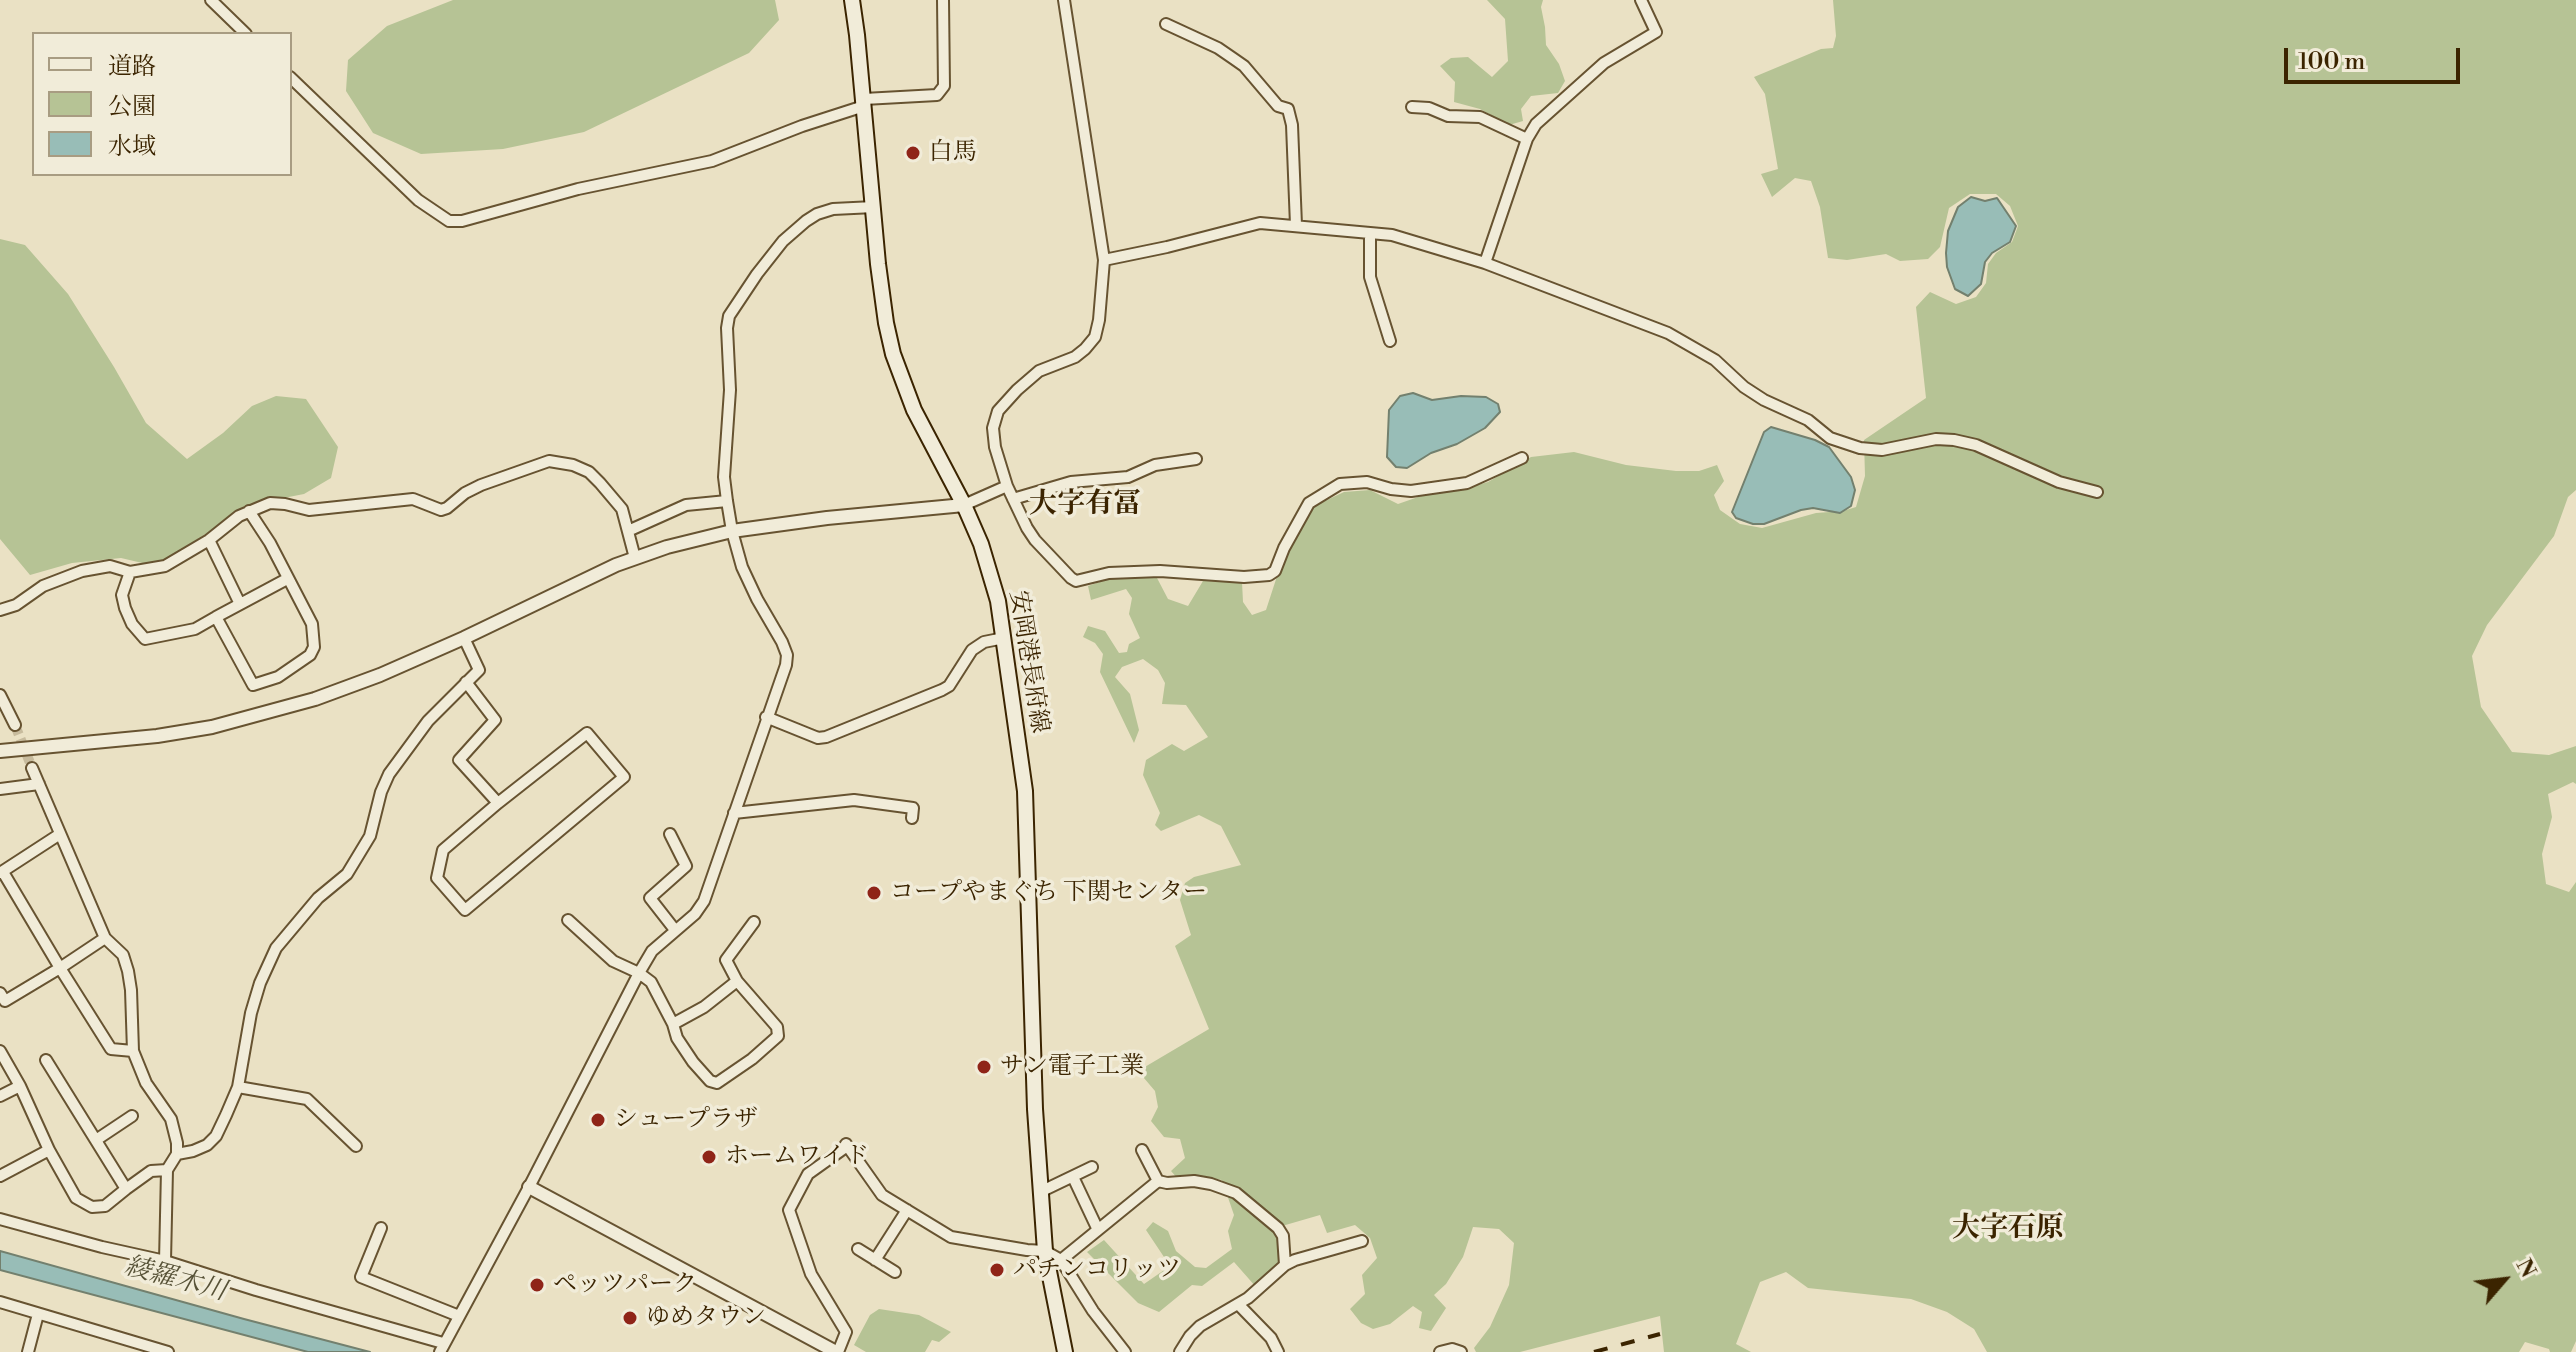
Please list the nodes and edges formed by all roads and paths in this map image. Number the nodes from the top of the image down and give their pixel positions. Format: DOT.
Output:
graph roads {
  1 [pos="211,0"];
  2 [pos="852,0"];
  3 [pos="943,0"];
  4 [pos="1064,0"];
  5 [pos="1641,0"];
  6 [pos="1166,24"];
  7 [pos="244,32"];
  8 [pos="292,79"];
  9 [pos="864,102"];
  10 [pos="1412,107"];
  11 [pos="1527,139"];
  12 [pos="874,207"];
  13 [pos="1296,225"];
  14 [pos="1370,233"];
  15 [pos="1104,260"];
  16 [pos="1485,263"];
  17 [pos="1390,341"];
  18 [pos="1522,458"];
  19 [pos="1196,459"];
  20 [pos="1007,486"];
  21 [pos="2097,492"];
  22 [pos="1013,499"];
  23 [pos="727,501"];
  24 [pos="964,505"];
  25 [pos="249,511"];
  26 [pos="628,531"];
  27 [pos="732,531"];
  28 [pos="209,540"];
  29 [pos="635,558"];
  30 [pos="130,572"];
  31 [pos="287,579"];
  32 [pos="240,604"];
  33 [pos="0,610"];
  34 [pos="216,617"];
  35 [pos="464,638"];
  36 [pos="1004,638"];
  37 [pos="466,682"];
  38 [pos="0,695"];
  39 [pos="766,717"];
  40 [pos="15,725"];
  41 [pos="0,751"];
  42 [pos="32,768"];
  43 [pos="39,784"];
  44 [pos="0,789"];
  45 [pos="498,803"];
  46 [pos="734,813"];
  47 [pos="912,818"];
  48 [pos="60,834"];
  49 [pos="670,834"];
  50 [pos="1,872"];
  51 [pos="568,920"];
  52 [pos="754,922"];
  53 [pos="675,930"];
  54 [pos="105,938"];
  55 [pos="60,968"];
  56 [pos="639,973"];
  57 [pos="737,981"];
  58 [pos="2,1000"];
  59 [pos="673,1024"];
  60 [pos="0,1051"];
  61 [pos="133,1051"];
  62 [pos="46,1060"];
  63 [pos="20,1086"];
  64 [pos="238,1087"];
  65 [pos="0,1096"];
  66 [pos="132,1116"];
  67 [pos="96,1140"];
  68 [pos="356,1146"];
  69 [pos="49,1150"];
  70 [pos="1142,1150"];
  71 [pos="177,1154"];
  72 [pos="1092,1167"];
  73 [pos="167,1170"];
  74 [pos="0,1176"];
  75 [pos="1073,1177"];
  76 [pos="1158,1181"];
  77 [pos="529,1187"];
  78 [pos="126,1189"];
  79 [pos="1040,1192"];
  80 [pos="907,1210"];
  81 [pos="0,1219"];
  82 [pos="381,1228"];
  83 [pos="1098,1230"];
  84 [pos="1362,1241"];
  85 [pos="858,1249"];
  86 [pos="1045,1251"];
  87 [pos="875,1260"];
  88 [pos="1061,1260"];
  89 [pos="165,1261"];
  90 [pos="1285,1265"];
  91 [pos="895,1272"];
  92 [pos="0,1302"];
  93 [pos="1238,1304"];
  94 [pos="38,1314"];
  95 [pos="459,1316"];
  96 [pos="441,1348"];
  97 [pos="28,1352"];
  98 [pos="168,1352"];
  99 [pos="837,1352"];
  100 [pos="1065,1352"];
  101 [pos="1125,1352"];
  102 [pos="1180,1352"];
  103 [pos="1278,1352"];
  104 [pos="1440,1352"];
  105 [pos="1461,1352"];
  1 -- 7 [label="street"];
  2 -- 9 [label="main road, 安岡港長府線"];
  3 -- 9 [label="street"];
  4 -- 15 [label="street"];
  5 -- 11 [label="street"];
  6 -- 13 [label="street"];
  8 -- 9 [label="street"];
  9 -- 12 [label="main road, 安岡港長府線"];
  10 -- 11 [label="street"];
  11 -- 16 [label="street"];
  12 -- 23 [label="street"];
  12 -- 24 [label="main road, 安岡港長府線"];
  13 -- 14 [label="street"];
  13 -- 15 [label="street"];
  14 -- 16 [label="street"];
  14 -- 17 [label="street"];
  15 -- 20 [label="street"];
  16 -- 21 [label="street"];
  18 -- 22 [label="street"];
  19 -- 22 [label="street"];
  20 -- 22 [label="street"];
  20 -- 24 [label="street"];
  23 -- 26 [label="street"];
  23 -- 27 [label="street"];
  24 -- 27 [label="street"];
  24 -- 36 [label="main road, 安岡港長府線"];
  25 -- 26 [label="street"];
  25 -- 28 [label="street"];
  25 -- 31 [label="street"];
  26 -- 29 [label="street"];
  27 -- 29 [label="street"];
  27 -- 39 [label="street"];
  28 -- 30 [label="street"];
  28 -- 32 [label="street"];
  29 -- 35 [label="street"];
  30 -- 33 [label="street"];
  30 -- 34 [label="street"];
  31 -- 32 [label="street"];
  31 -- 34 [label="street"];
  32 -- 34 [label="street"];
  35 -- 37 [label="street"];
  35 -- 41 [label="street"];
  36 -- 39 [label="street"];
  36 -- 79 [label="main road, 安岡港長府線"];
  37 -- 45 [label="street"];
  37 -- 64 [label="street"];
  38 -- 40 [label="street"];
  39 -- 46 [label="street"];
  42 -- 43 [label="street"];
  43 -- 44 [label="street"];
  43 -- 48 [label="street"];
  45 -- 45 [label="street"];
  46 -- 47 [label="street"];
  46 -- 53 [label="street"];
  48 -- 50 [label="street"];
  48 -- 54 [label="street"];
  49 -- 53 [label="street"];
  50 -- 55 [label="street"];
  51 -- 56 [label="street"];
  52 -- 57 [label="street"];
  53 -- 56 [label="street"];
  54 -- 55 [label="street"];
  54 -- 61 [label="street"];
  55 -- 58 [label="street"];
  55 -- 61 [label="street"];
  56 -- 59 [label="street"];
  56 -- 77 [label="street"];
  57 -- 59 [label="street"];
  57 -- 59 [label="street"];
  60 -- 63 [label="street"];
  61 -- 71 [label="street"];
  62 -- 67 [label="street"];
  63 -- 65 [label="street"];
  63 -- 69 [label="street"];
  64 -- 68 [label="street"];
  64 -- 71 [label="street"];
  66 -- 67 [label="street"];
  67 -- 78 [label="street"];
  69 -- 74 [label="street"];
  69 -- 78 [label="street"];
  70 -- 76 [label="street"];
  71 -- 73 [label="street"];
  72 -- 75 [label="street"];
  73 -- 78 [label="street"];
  73 -- 89 [label="street"];
  75 -- 79 [label="street"];
  75 -- 83 [label="street"];
  76 -- 83 [label="street"];
  76 -- 90 [label="street"];
  77 -- 95 [label="street"];
  77 -- 99 [label="street"];
  79 -- 86 [label="main road, 安岡港長府線"];
  80 -- 86 [label="street"];
  80 -- 87 [label="street"];
  80 -- 99 [label="street"];
  81 -- 89 [label="street"];
  82 -- 95 [label="street"];
  83 -- 88 [label="street"];
  84 -- 90 [label="street"];
  85 -- 87 [label="street"];
  86 -- 88 [label="street"];
  86 -- 100 [label="main road, 安岡港長府線"];
  87 -- 91 [label="street"];
  88 -- 101 [label="street"];
  89 -- 96 [label="street"];
  90 -- 93 [label="street"];
  92 -- 94 [label="street"];
  93 -- 102 [label="street"];
  93 -- 103 [label="street"];
  94 -- 97 [label="street"];
  94 -- 98 [label="street"];
  95 -- 96 [label="street"];
  104 -- 105 [label="street"];
}
